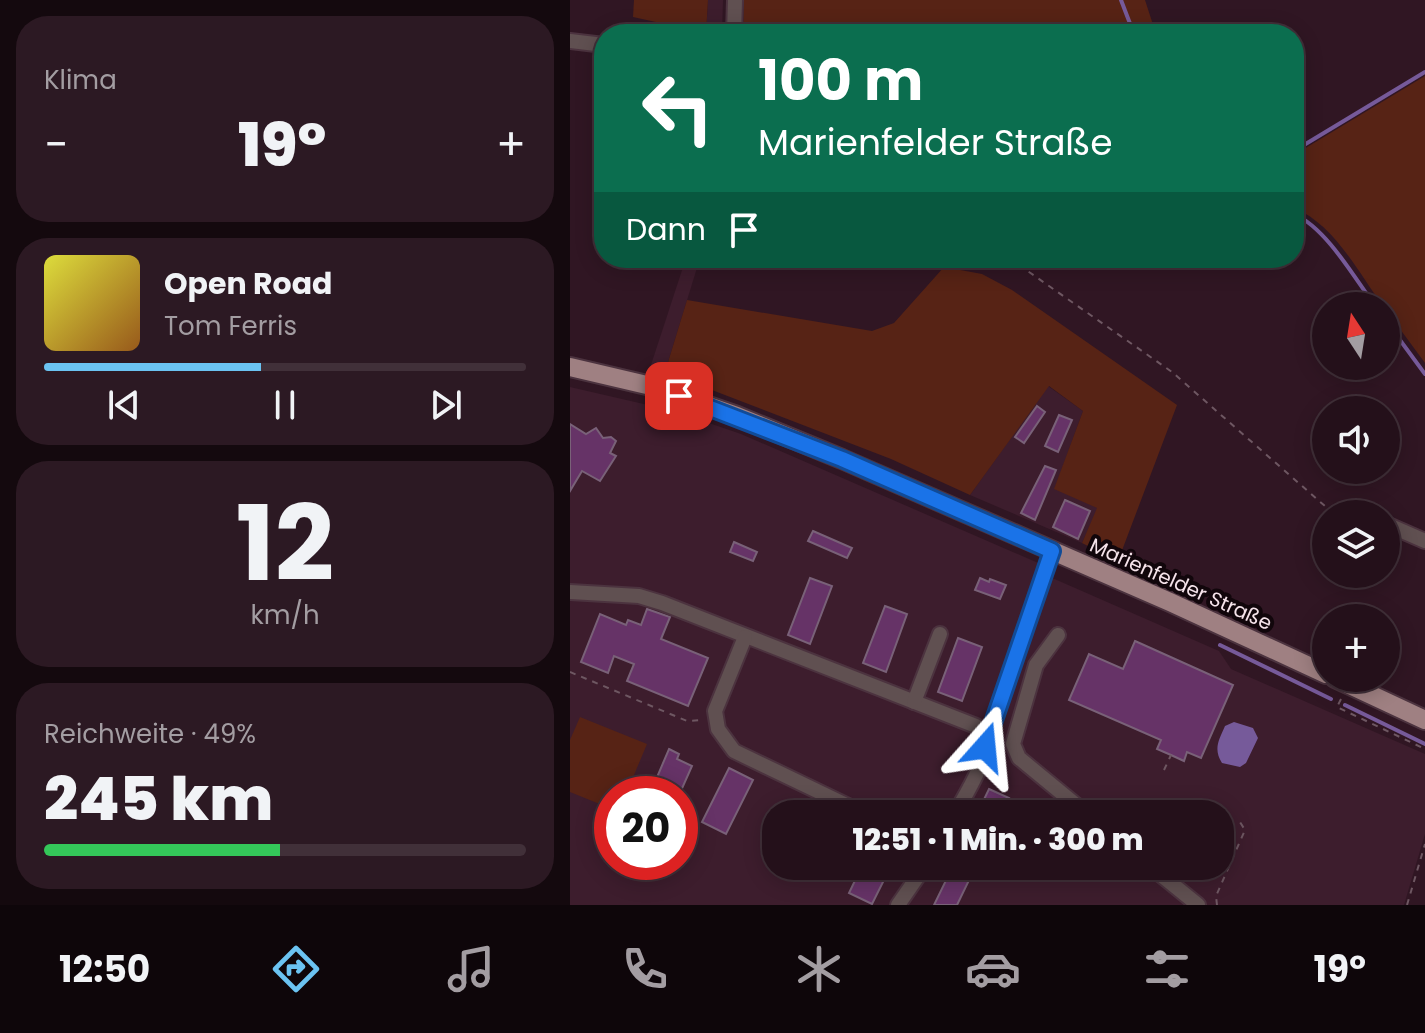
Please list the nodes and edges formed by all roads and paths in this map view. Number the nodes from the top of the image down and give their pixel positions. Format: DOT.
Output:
graph roads {
  1 [pos="735,0"];
  2 [pos="734,24"];
  3 [pos="570,41"];
  4 [pos="594,44"];
  5 [pos="1023,268"];
  6 [pos="570,367"];
  7 [pos="1318,500"];
  8 [pos="1400,530"];
  9 [pos="1425,541"];
  10 [pos="1052,551"];
  11 [pos="570,592"];
  12 [pos="940,634"];
  13 [pos="1058,635"];
  14 [pos="745,637"];
  15 [pos="1312,668"];
  16 [pos="570,672"];
  17 [pos="1340,692"];
  18 [pos="1365,692"];
  19 [pos="914,702"];
  20 [pos="716,719"];
  21 [pos="1425,720"];
  22 [pos="984,737"];
  23 [pos="1425,749"];
  24 [pos="1171,755"];
  25 [pos="1164,770"];
  26 [pos="836,800"];
  27 [pos="962,800"];
  28 [pos="1070,800"];
  29 [pos="1238,819"];
  30 [pos="1425,844"];
  31 [pos="915,880"];
  32 [pos="1167,880"];
  33 [pos="898,905"];
  34 [pos="1198,905"];
  35 [pos="1217,905"];
  36 [pos="1407,905"];
  1 -- 2 [label="street"];
  3 -- 4 [label="street"];
  5 -- 7 [label="path"];
  6 -- 10 [label="main road, Marienfelder Straße"];
  8 -- 9 [label="street"];
  10 -- 15 [label="main road, Marienfelder Straße"];
  10 -- 22 [label="street"];
  11 -- 14 [label="street"];
  12 -- 19 [label="street"];
  13 -- 28 [label="street"];
  14 -- 19 [label="street"];
  14 -- 20 [label="street"];
  16 -- 20 [label="path"];
  17 -- 23 [label="path"];
  18 -- 21 [label="main road"];
  19 -- 22 [label="street"];
  20 -- 26 [label="street"];
  22 -- 27 [label="street"];
  24 -- 25 [label="path"];
  29 -- 35 [label="path"];
  30 -- 36 [label="path"];
  31 -- 33 [label="street"];
  32 -- 34 [label="street"];
}
